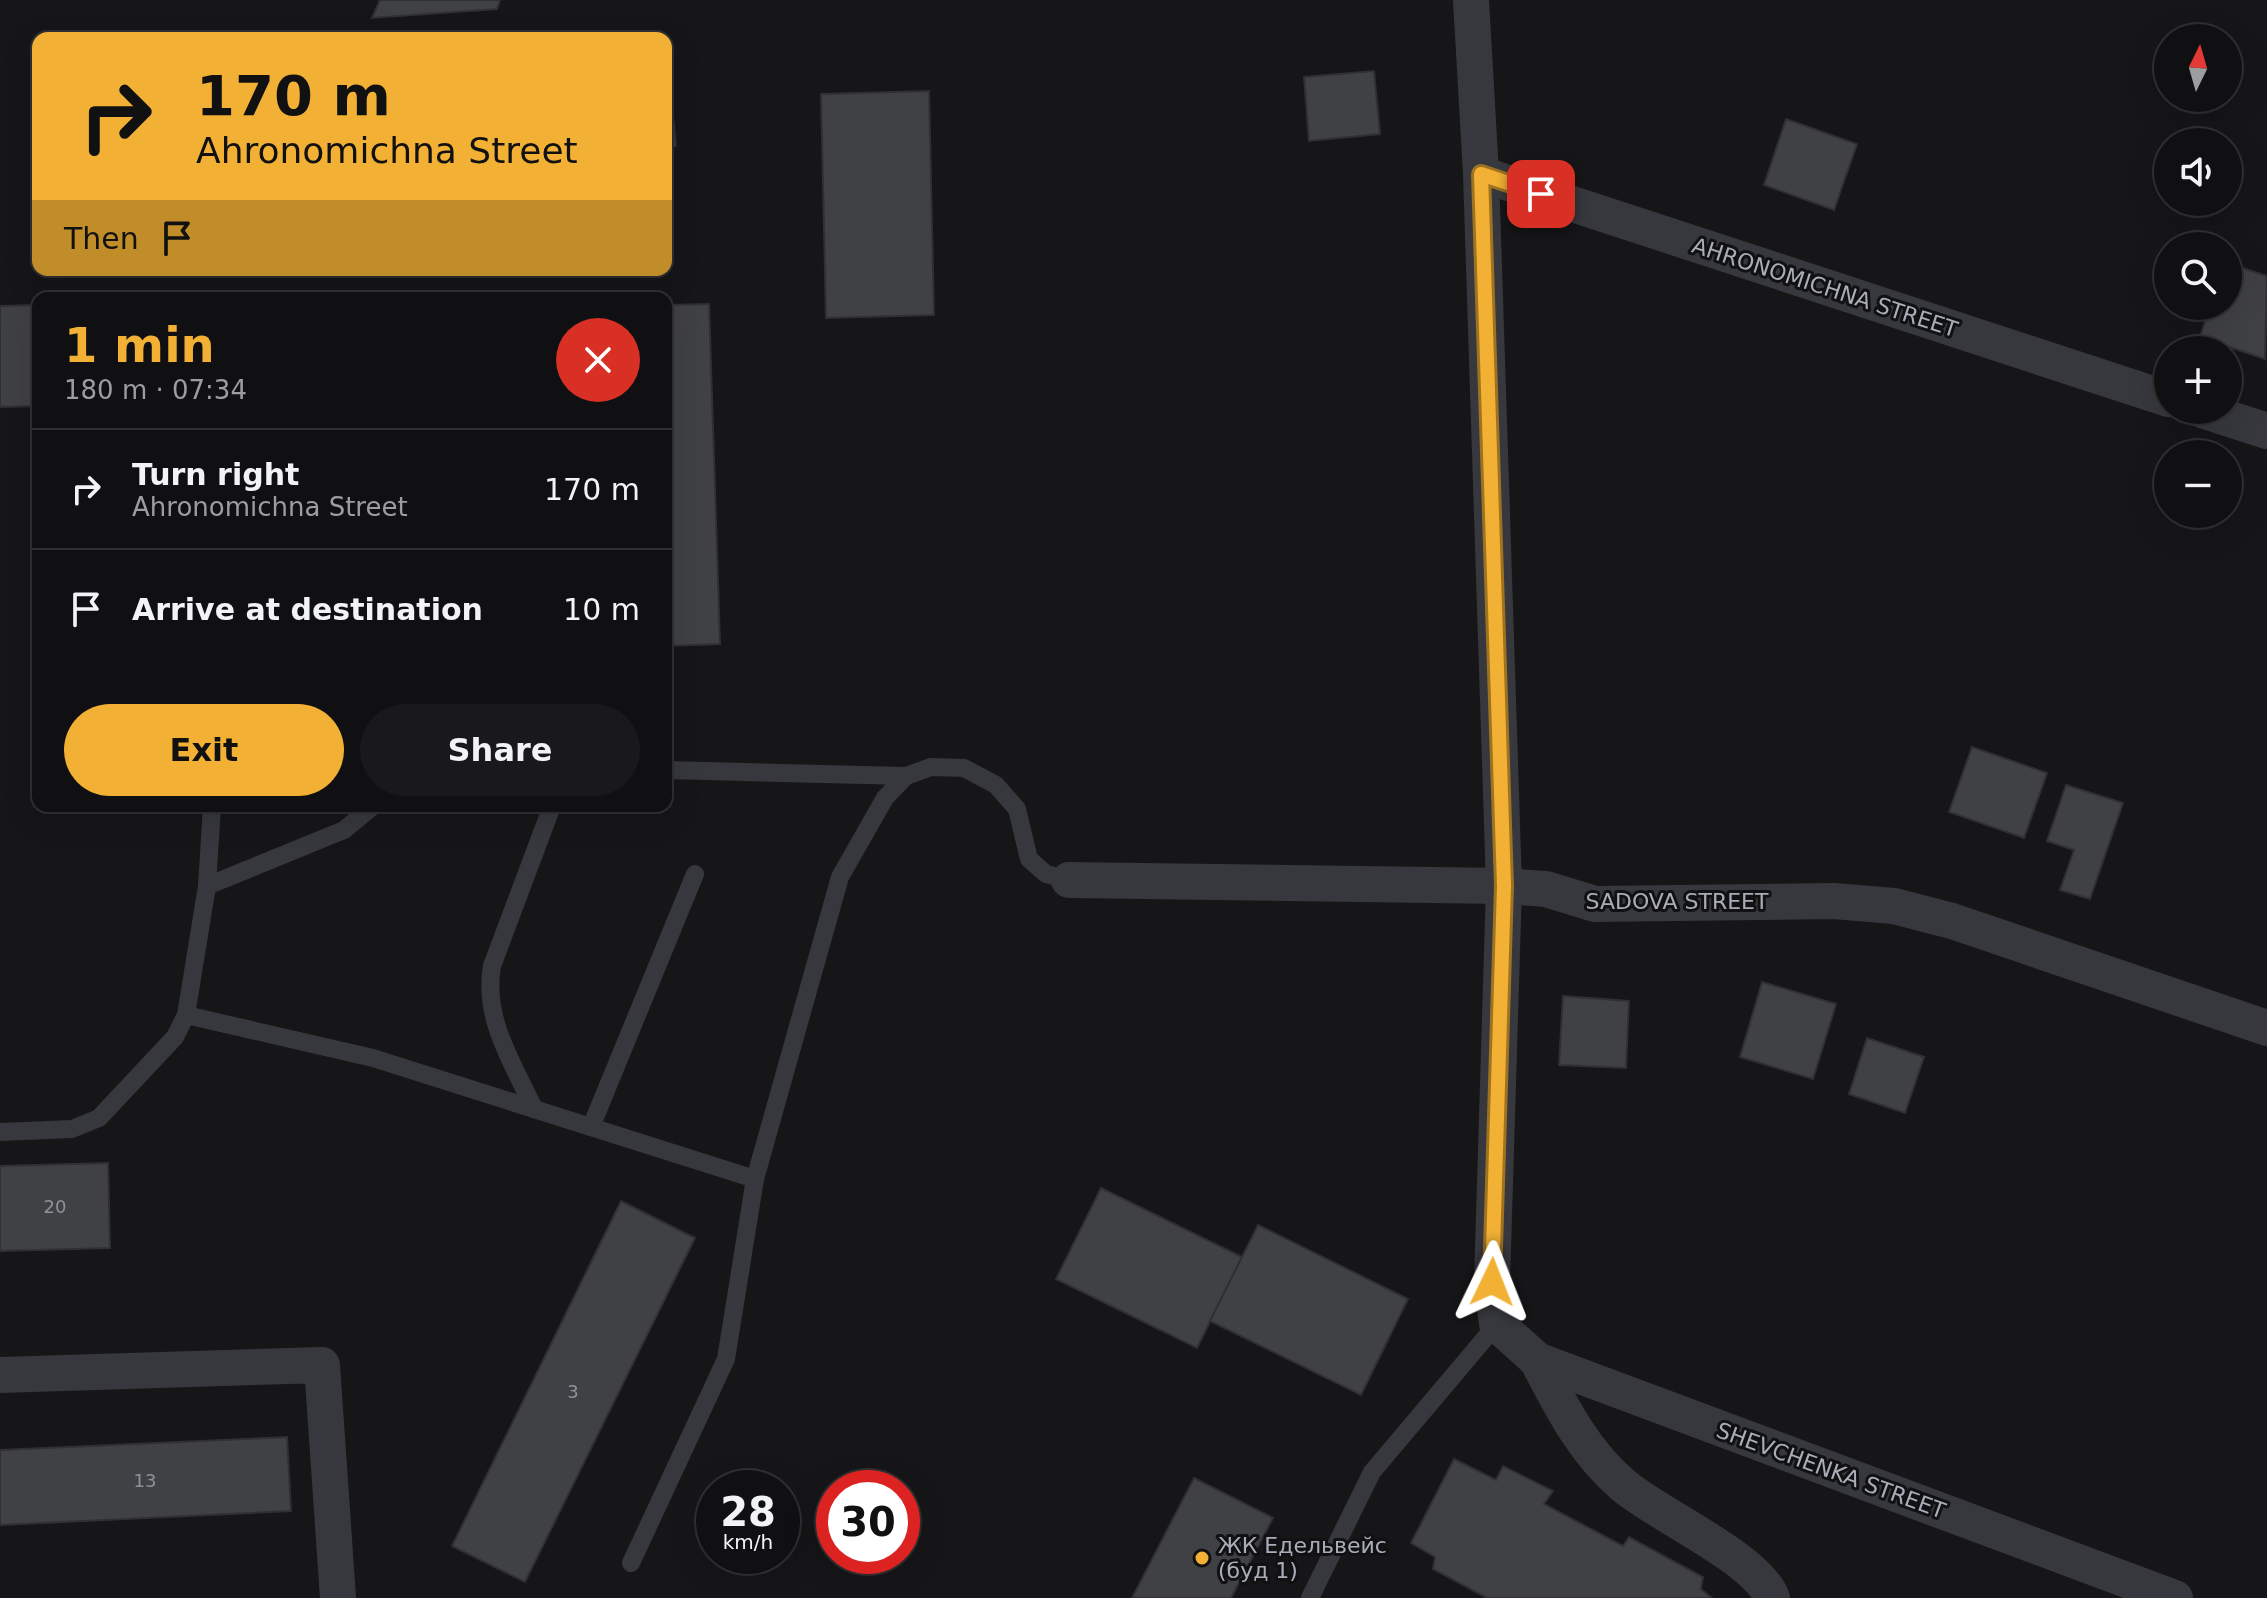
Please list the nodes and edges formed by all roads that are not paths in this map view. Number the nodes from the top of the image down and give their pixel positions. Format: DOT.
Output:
graph roads {
  1 [pos="1471,0"];
  2 [pos="1481,174"];
  3 [pos="2154,394"];
  4 [pos="2242,423"];
  5 [pos="2267,431"];
  6 [pos="672,770"];
  7 [pos="906,776"];
  8 [pos="212,812"];
  9 [pos="366,812"];
  10 [pos="550,812"];
  11 [pos="695,874"];
  12 [pos="1069,880"];
  13 [pos="207,886"];
  14 [pos="1504,886"];
  15 [pos="186,1015"];
  16 [pos="2267,1028"];
  17 [pos="534,1109"];
  18 [pos="591,1127"];
  19 [pos="0,1132"];
  20 [pos="755,1179"];
  21 [pos="1497,1324"];
  22 [pos="1537,1360"];
  23 [pos="0,1375"];
  24 [pos="631,1563"];
  25 [pos="338,1598"];
  26 [pos="1310,1598"];
  27 [pos="1772,1598"];
  28 [pos="2175,1598"];
  1 -- 2 [label="street"];
  2 -- 3 [label="street, AHRONOMICHNA STREET"];
  2 -- 14 [label="street"];
  4 -- 5 [label="street"];
  6 -- 7 [label="lane"];
  7 -- 12 [label="lane"];
  7 -- 20 [label="lane"];
  8 -- 13 [label="lane"];
  9 -- 13 [label="lane"];
  10 -- 17 [label="lane"];
  11 -- 18 [label="lane"];
  12 -- 14 [label="street, SADOVA STREET"];
  13 -- 15 [label="lane"];
  14 -- 16 [label="street, SADOVA STREET"];
  14 -- 21 [label="street"];
  15 -- 17 [label="lane"];
  15 -- 19 [label="lane"];
  17 -- 18 [label="lane"];
  18 -- 20 [label="lane"];
  20 -- 24 [label="lane"];
  21 -- 22 [label="street, SHEVCHENKA STREET"];
  21 -- 26 [label="lane"];
  22 -- 27 [label="street"];
  22 -- 28 [label="street, SHEVCHENKA STREET"];
  23 -- 25 [label="street"];
}
